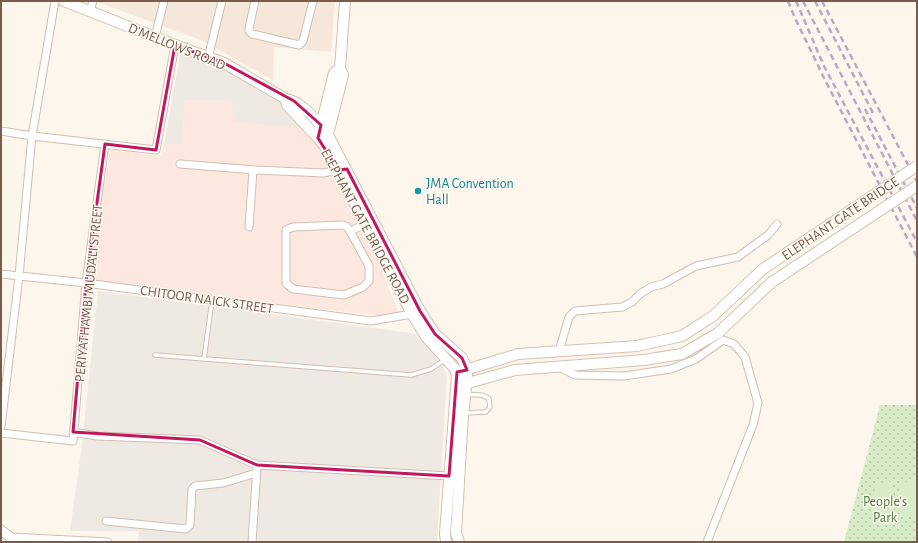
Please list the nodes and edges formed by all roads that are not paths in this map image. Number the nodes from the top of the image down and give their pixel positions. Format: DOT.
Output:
graph roads {
  1 [pos="55,1"];
  2 [pos="64,1"];
  3 [pos="93,1"];
  4 [pos="164,1"];
  5 [pos="222,1"];
  6 [pos="255,1"];
  7 [pos="313,1"];
  8 [pos="345,1"];
  9 [pos="90,11"];
  10 [pos="155,37"];
  11 [pos="175,45"];
  12 [pos="208,58"];
  13 [pos="340,68"];
  14 [pos="286,98"];
  15 [pos="321,125"];
  16 [pos="1,132"];
  17 [pos="32,136"];
  18 [pos="323,136"];
  19 [pos="105,144"];
  20 [pos="180,164"];
  21 [pos="917,166"];
  22 [pos="253,170"];
  23 [pos="342,170"];
  24 [pos="917,186"];
  25 [pos="366,224"];
  26 [pos="777,224"];
  27 [pos="249,227"];
  28 [pos="350,231"];
  29 [pos="1,274"];
  30 [pos="19,276"];
  31 [pos="86,283"];
  32 [pos="212,300"];
  33 [pos="412,314"];
  34 [pos="559,351"];
  35 [pos="155,356"];
  36 [pos="204,359"];
  37 [pos="446,359"];
  38 [pos="557,366"];
  39 [pos="467,370"];
  40 [pos="456,373"];
  41 [pos="455,386"];
  42 [pos="466,389"];
  43 [pos="463,413"];
  44 [pos="1,426"];
  45 [pos="74,432"];
  46 [pos="1,433"];
  47 [pos="257,469"];
  48 [pos="449,476"];
  49 [pos="106,521"];
  50 [pos="1,530"];
  51 [pos="12,540"];
  52 [pos="108,542"];
  53 [pos="252,542"];
  54 [pos="446,542"];
  55 [pos="459,542"];
  56 [pos="707,542"];
  1 -- 17 [label="street"];
  2 -- 9 [label="main road, D'MELLOWS ROAD"];
  3 -- 9 [label="street"];
  4 -- 10 [label="street"];
  5 -- 12 [label="street"];
  6 -- 7 [label="street"];
  8 -- 13 [label="main road"];
  9 -- 10 [label="main road, D'MELLOWS ROAD"];
  10 -- 11 [label="main road, D'MELLOWS ROAD"];
  11 -- 12 [label="main road, D'MELLOWS ROAD"];
  11 -- 19 [label="street"];
  12 -- 14 [label="main road, D'MELLOWS ROAD"];
  13 -- 15 [label="main road"];
  13 -- 18 [label="main road"];
  14 -- 15 [label="main road, D'MELLOWS ROAD"];
  14 -- 18 [label="main road, D'MELLOWS ROAD"];
  15 -- 18 [label="main road, D'MELLOWS ROAD"];
  16 -- 17 [label="street"];
  17 -- 19 [label="street"];
  17 -- 30 [label="street"];
  18 -- 23 [label="main road"];
  18 -- 23 [label="main road, ELEPHANT GATE BRIDGE ROAD"];
  19 -- 31 [label="street, PERIYATHAMBI MUDALI STREET"];
  20 -- 22 [label="street"];
  21 -- 34 [label="main road, ELEPHANT GATE BRIDGE, bridge"];
  22 -- 23 [label="street"];
  22 -- 27 [label="street"];
  23 -- 25 [label="main road, ELEPHANT GATE BRIDGE ROAD"];
  23 -- 39 [label="main road"];
  24 -- 38 [label="main road, ELEPHANT GATE BRIDGE, bridge"];
  25 -- 28 [label="street"];
  25 -- 33 [label="main road, ELEPHANT GATE BRIDGE ROAD"];
  26 -- 34 [label="street"];
  28 -- 28 [label="street"];
  29 -- 30 [label="street, CHITOOR NAICK STREET"];
  30 -- 31 [label="street, CHITOOR NAICK STREET"];
  30 -- 44 [label="street"];
  31 -- 32 [label="street, CHITOOR NAICK STREET"];
  31 -- 45 [label="street, PERIYATHAMBI MUDALI STREET"];
  32 -- 33 [label="street, CHITOOR NAICK STREET"];
  32 -- 36 [label="lane"];
  33 -- 37 [label="main road, ELEPHANT GATE BRIDGE ROAD"];
  34 -- 39 [label="main road"];
  35 -- 36 [label="lane"];
  36 -- 37 [label="lane"];
  37 -- 40 [label="main road, ELEPHANT GATE BRIDGE ROAD"];
  38 -- 42 [label="main road"];
  38 -- 56 [label="street"];
  39 -- 40 [label="main road"];
  39 -- 42 [label="main road"];
  40 -- 41 [label="main road"];
  41 -- 42 [label="main road"];
  41 -- 48 [label="main road"];
  42 -- 43 [label="main road"];
  42 -- 43 [label="lane"];
  43 -- 55 [label="main road"];
  45 -- 46 [label="street, PERIYATHAMBI MUDALI STREET"];
  45 -- 47 [label="street"];
  47 -- 48 [label="street"];
  47 -- 49 [label="street"];
  47 -- 53 [label="street"];
  48 -- 54 [label="main road"];
  50 -- 51 [label="street"];
  51 -- 52 [label="street"];
}
